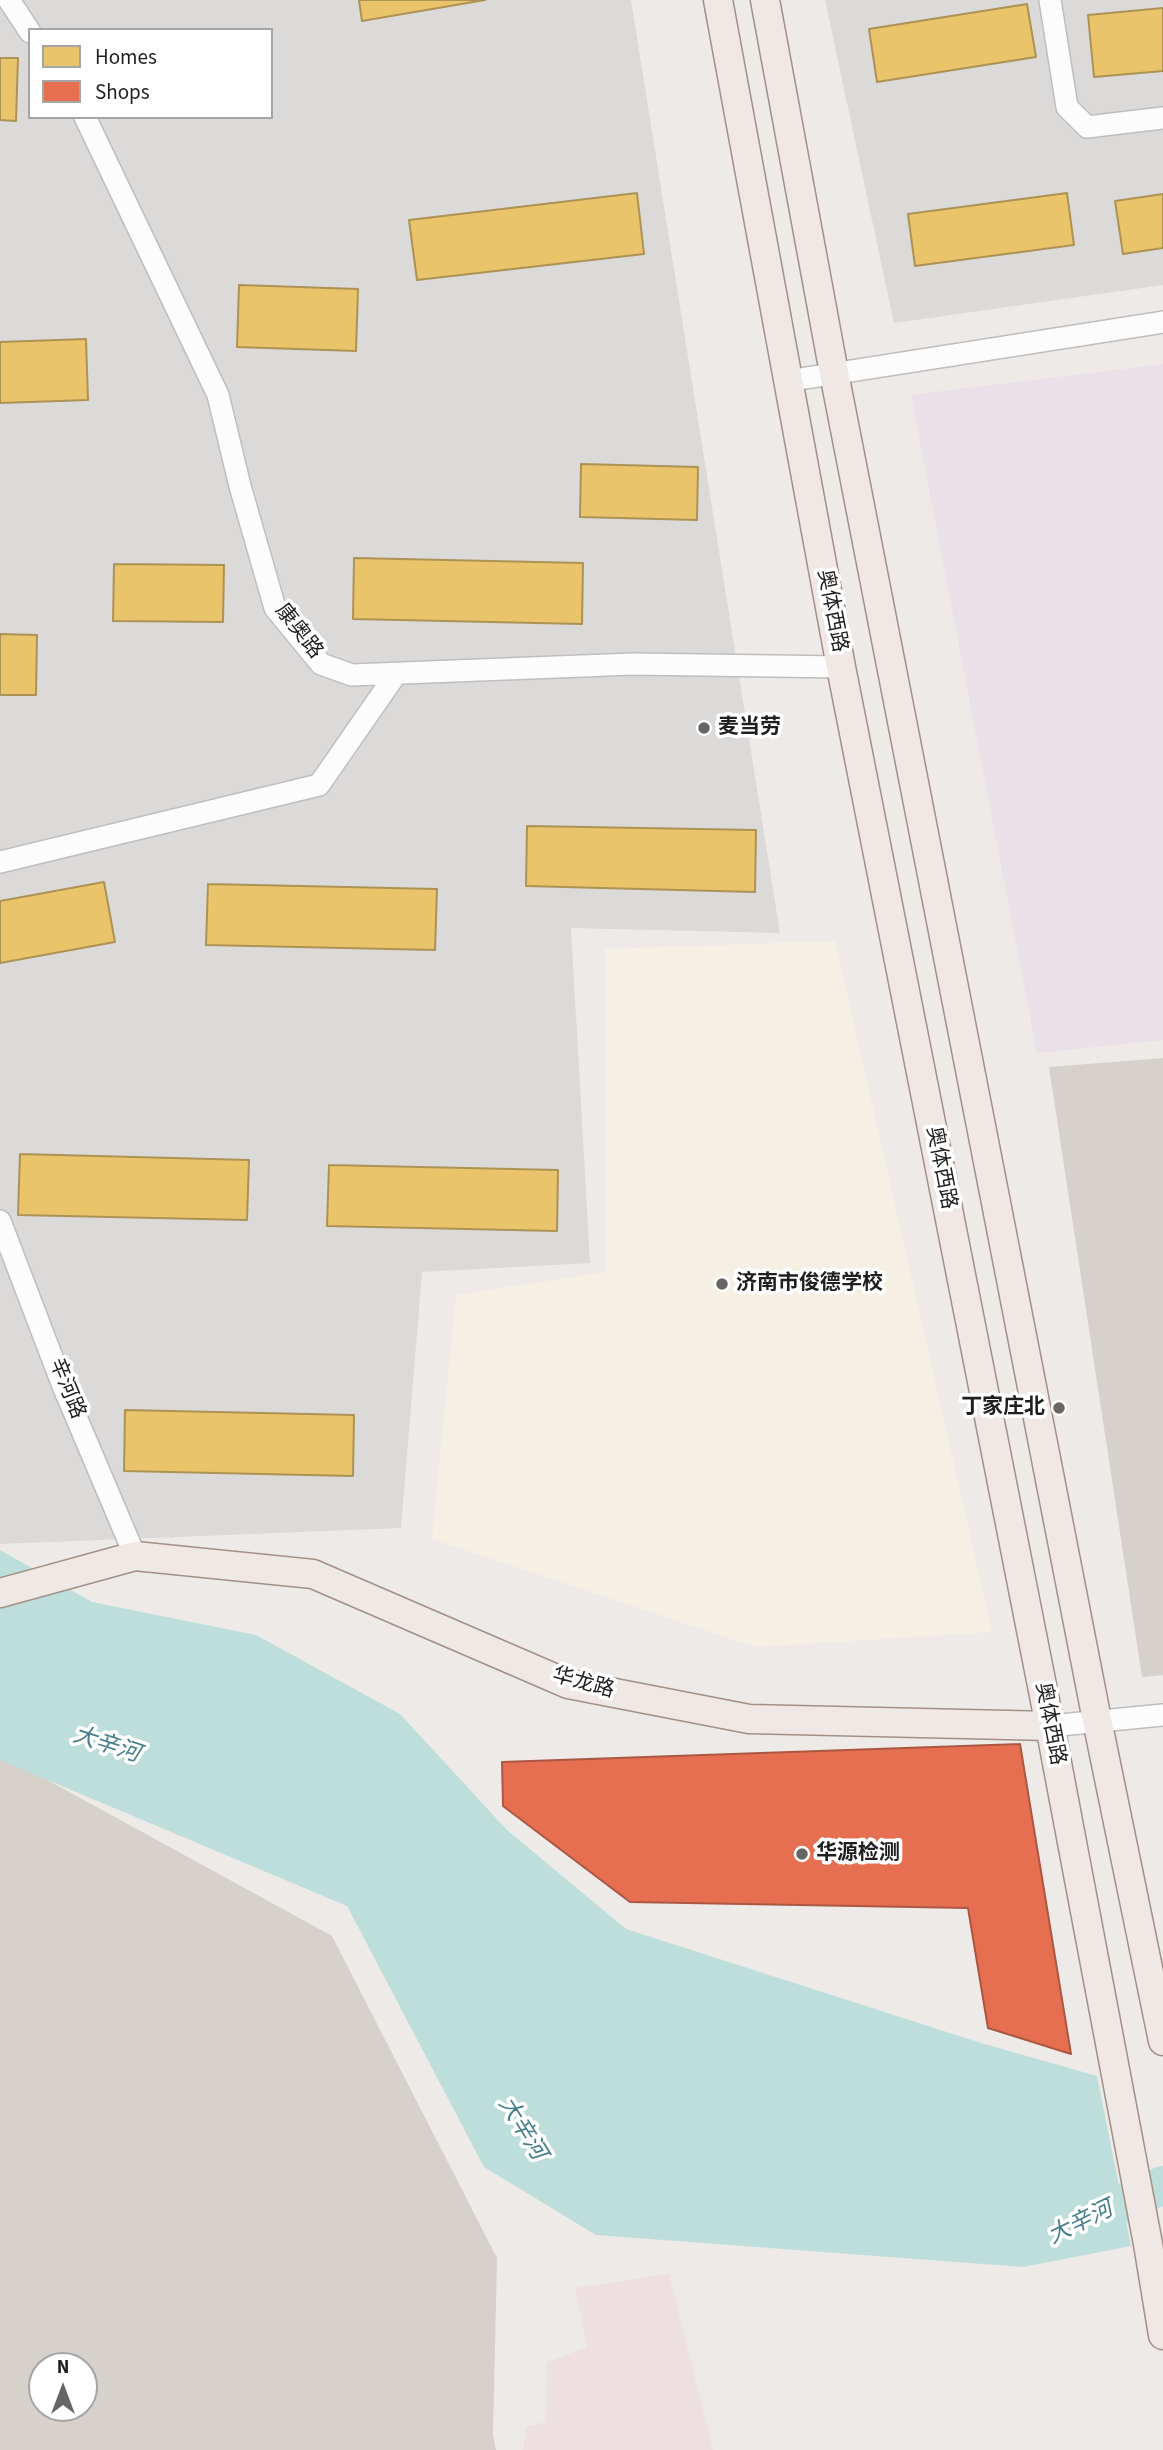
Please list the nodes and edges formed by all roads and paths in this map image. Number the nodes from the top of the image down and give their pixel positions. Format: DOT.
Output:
graph roads {
  1 [pos="9,0"];
  2 [pos="718,0"];
  3 [pos="765,0"];
  4 [pos="1050,0"];
  5 [pos="28,29"];
  6 [pos="1163,118"];
  7 [pos="86,119"];
  8 [pos="1163,322"];
  9 [pos="834,373"];
  10 [pos="787,381"];
  11 [pos="841,667"];
  12 [pos="396,674"];
  13 [pos="0,862"];
  14 [pos="0,1221"];
  15 [pos="135,1556"];
  16 [pos="0,1593"];
  17 [pos="1163,1714"];
  18 [pos="1097,1720"];
  19 [pos="1050,1726"];
  20 [pos="1163,2041"];
  21 [pos="1163,2335"];
  1 -- 5 [label="street"];
  2 -- 10 [label="main road, 奥体西路"];
  3 -- 9 [label="main road"];
  4 -- 6 [label="street"];
  7 -- 12 [label="street, 康奥路"];
  8 -- 9 [label="street"];
  9 -- 10 [label="street"];
  9 -- 18 [label="main road"];
  10 -- 11 [label="main road, 奥体西路"];
  11 -- 12 [label="street, 康奥路"];
  11 -- 19 [label="main road, 奥体西路"];
  12 -- 13 [label="street"];
  14 -- 15 [label="street, 辛河路"];
  15 -- 16 [label="main road"];
  15 -- 19 [label="main road, 华龙路"];
  17 -- 18 [label="street"];
  18 -- 19 [label="street"];
  18 -- 20 [label="main road"];
  19 -- 21 [label="main road, 奥体西路"];
}
